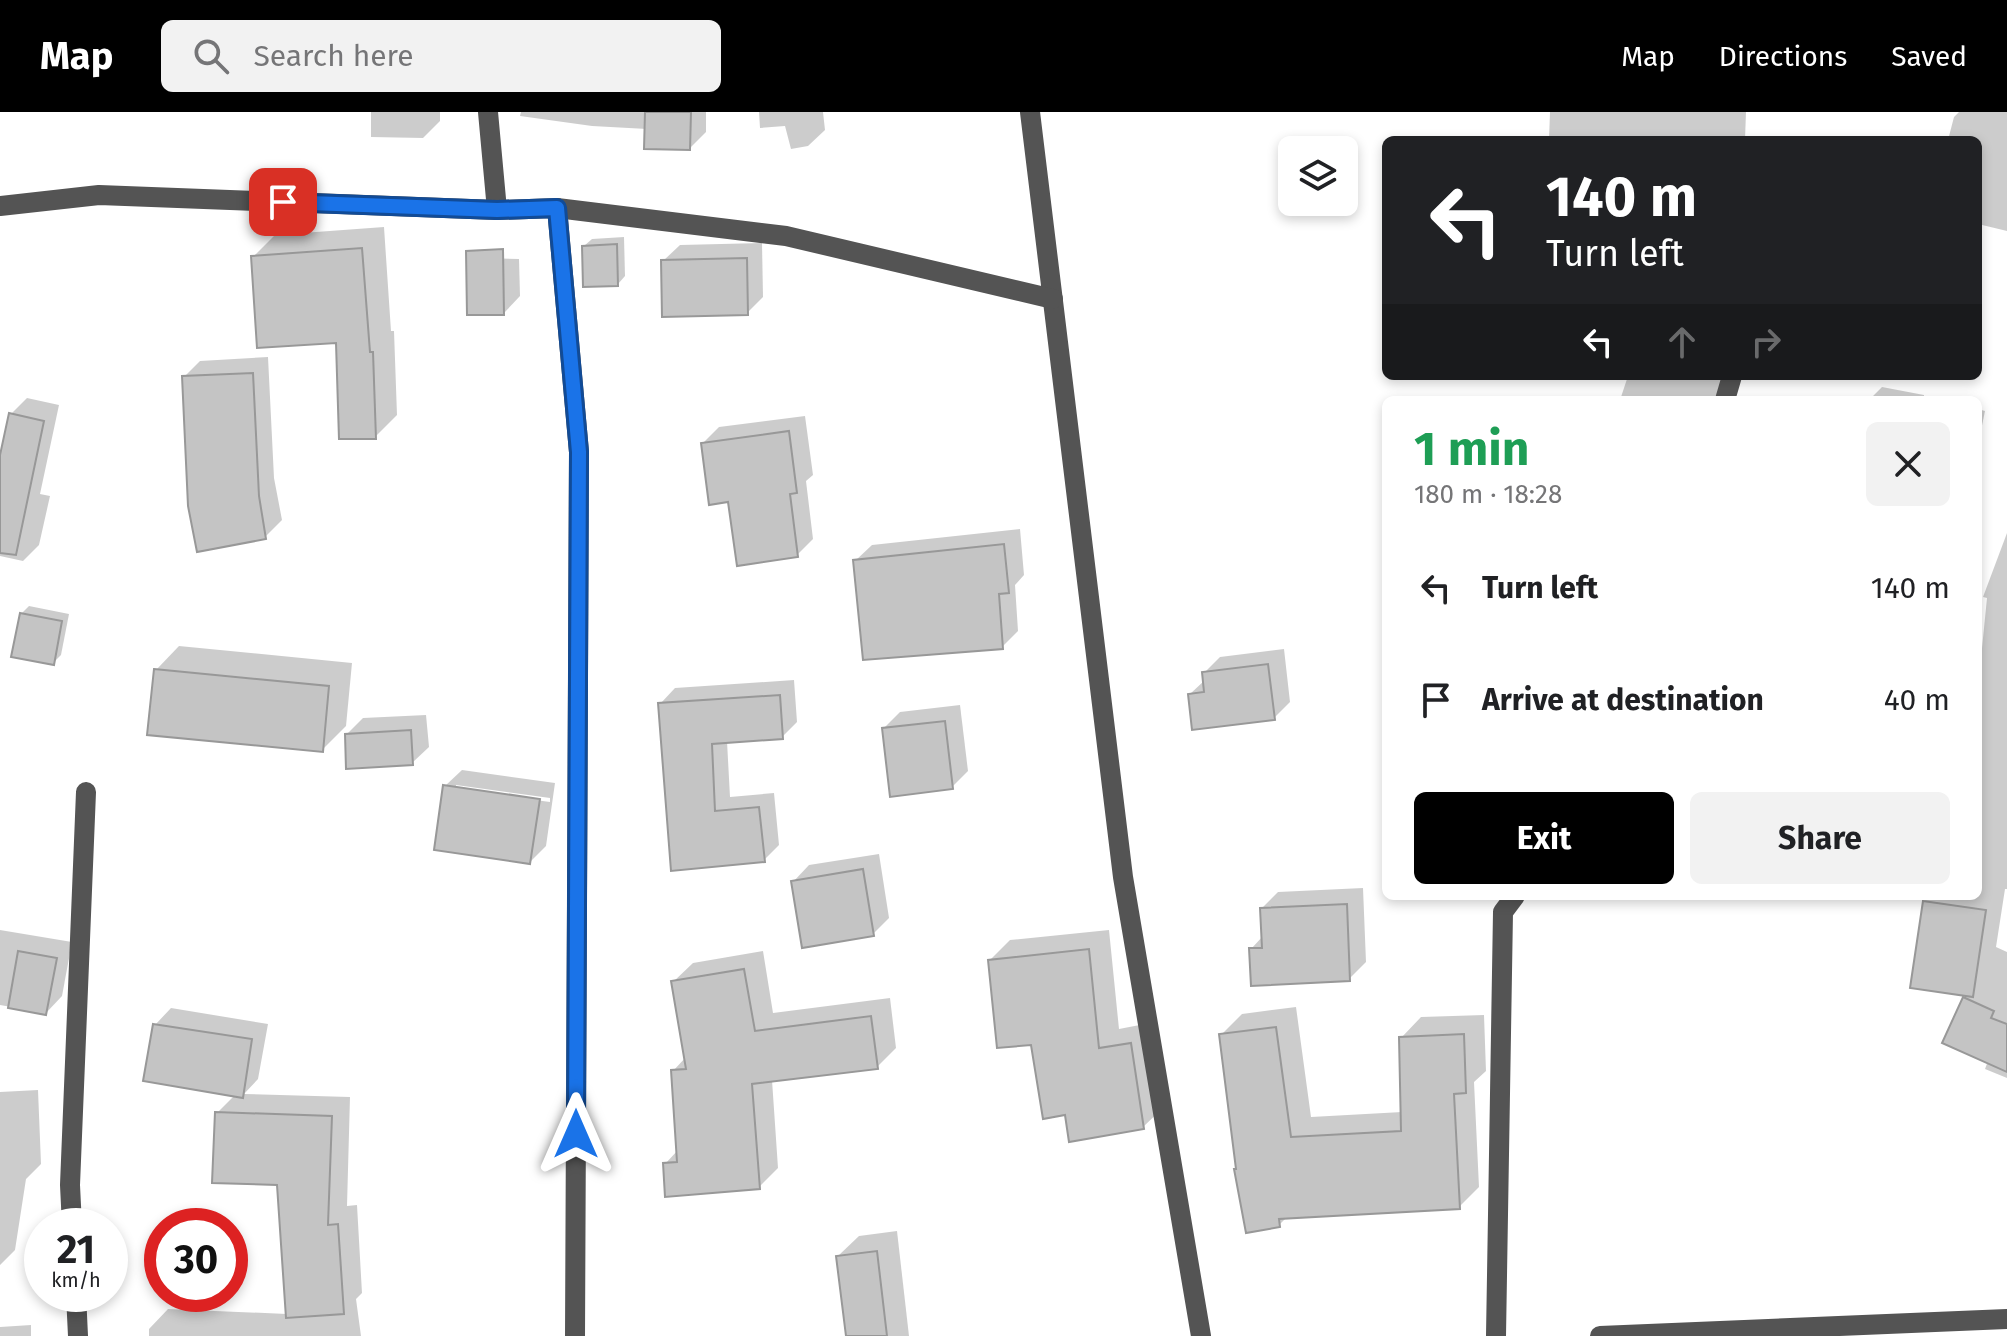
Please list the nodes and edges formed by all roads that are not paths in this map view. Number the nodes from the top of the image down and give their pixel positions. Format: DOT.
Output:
graph roads {
  1 [pos="488,112"];
  2 [pos="1030,112"];
  3 [pos="0,206"];
  4 [pos="557,208"];
  5 [pos="497,210"];
  6 [pos="1053,299"];
  7 [pos="86,792"];
  8 [pos="1512,900"];
  9 [pos="71,1208"];
  10 [pos="77,1312"];
  11 [pos="2007,1319"];
  12 [pos="78,1336"];
  13 [pos="575,1336"];
  14 [pos="1201,1336"];
  15 [pos="1496,1336"];
  16 [pos="1600,1336"];
  1 -- 5 [label="street"];
  2 -- 6 [label="street"];
  3 -- 5 [label="street"];
  4 -- 5 [label="street"];
  4 -- 6 [label="street"];
  4 -- 13 [label="street"];
  6 -- 14 [label="street"];
  7 -- 9 [label="street"];
  8 -- 15 [label="street"];
  10 -- 12 [label="street"];
  11 -- 16 [label="street"];
}
